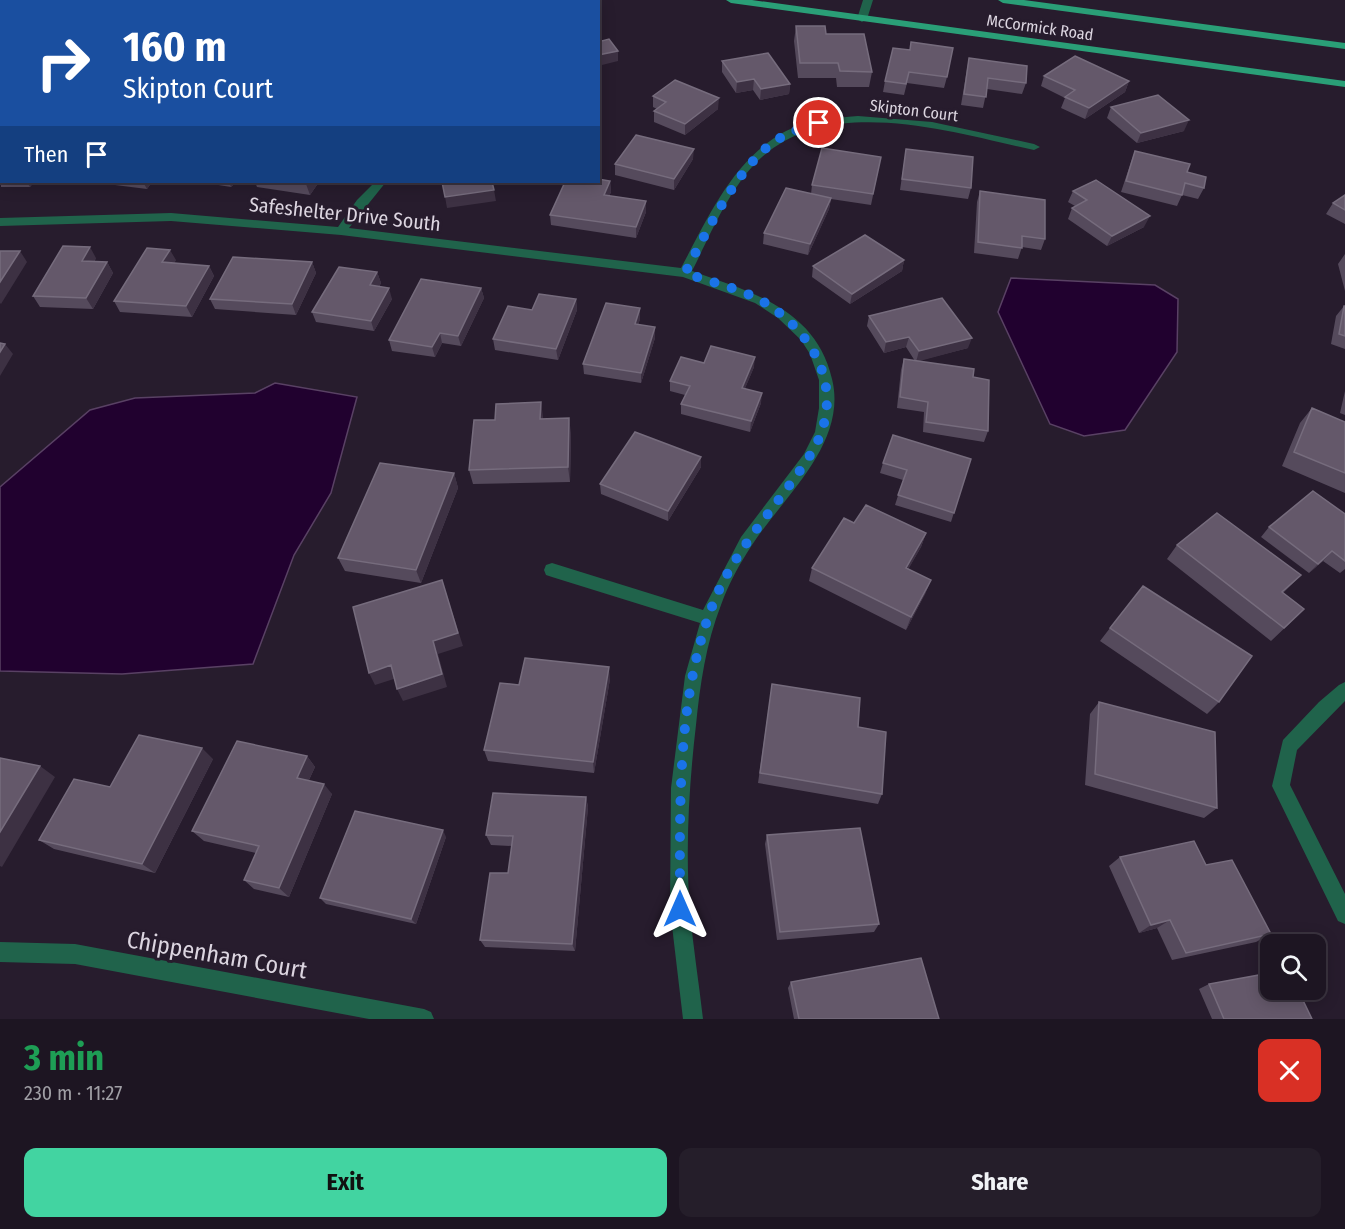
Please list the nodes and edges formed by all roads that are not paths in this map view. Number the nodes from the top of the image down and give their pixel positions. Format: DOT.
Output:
graph roads {
  1 [pos="731,0"];
  2 [pos="868,0"];
  3 [pos="1003,0"];
  4 [pos="862,19"];
  5 [pos="1345,45"];
  6 [pos="1345,84"];
  7 [pos="1034,147"];
  8 [pos="380,183"];
  9 [pos="0,222"];
  10 [pos="341,231"];
  11 [pos="685,273"];
  12 [pos="552,570"];
  13 [pos="709,619"];
  14 [pos="1345,690"];
  15 [pos="1345,914"];
  16 [pos="0,952"];
  17 [pos="424,1019"];
  18 [pos="693,1019"];
  1 -- 4 [label="main road, McCormick Road"];
  2 -- 4 [label="street"];
  3 -- 5 [label="main road, McCormick Road"];
  4 -- 6 [label="main road, McCormick Road"];
  7 -- 11 [label="street, Skipton Court"];
  8 -- 10 [label="street"];
  9 -- 10 [label="street, Safeshelter Drive South"];
  10 -- 11 [label="street, Safeshelter Drive South"];
  11 -- 13 [label="street, Safeshelter Drive South"];
  12 -- 13 [label="street"];
  13 -- 18 [label="street, Safeshelter Drive South"];
  14 -- 15 [label="street"];
  16 -- 17 [label="street, Chippenham Court"];
}
